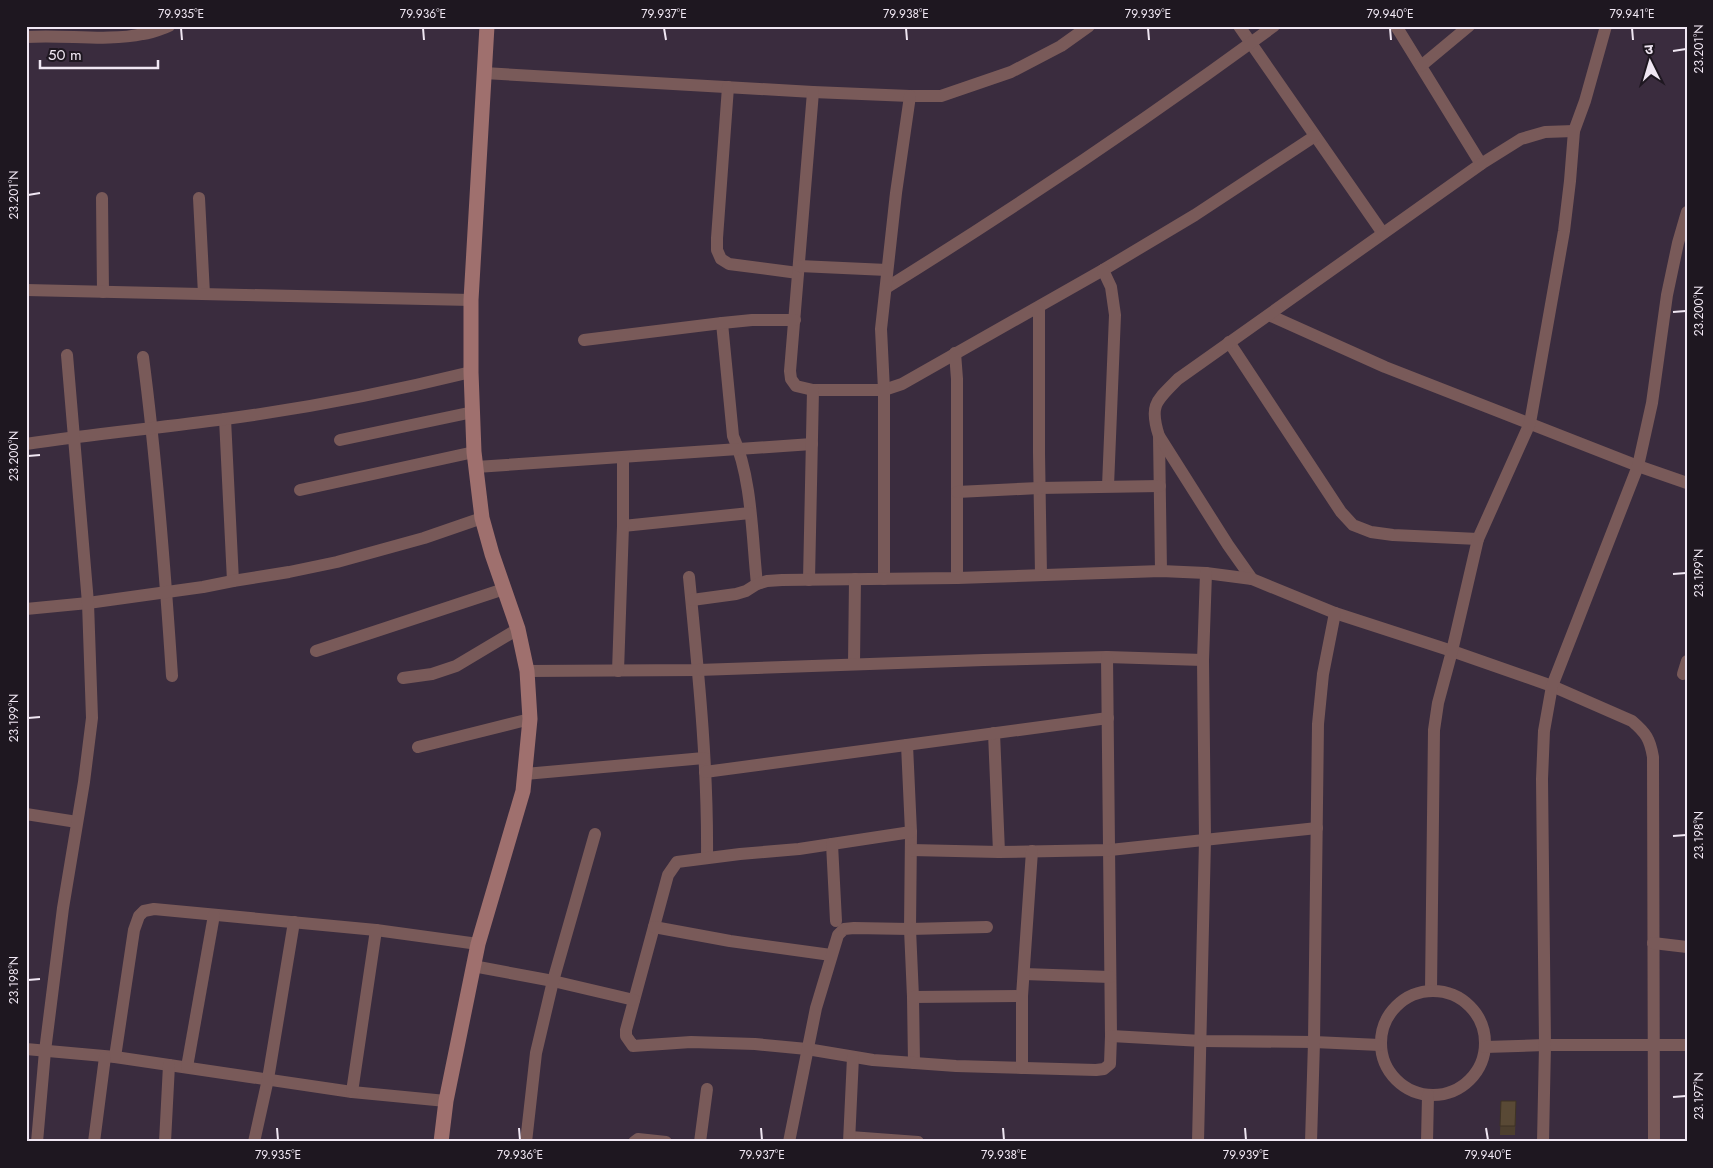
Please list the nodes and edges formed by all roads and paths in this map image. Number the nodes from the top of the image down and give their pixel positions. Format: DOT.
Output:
graph roads {
  1 [pos="169,26"];
  2 [pos="487,26"];
  3 [pos="1089,26"];
  4 [pos="1240,26"];
  5 [pos="1274,26"];
  6 [pos="1396,26"];
  7 [pos="1469,26"];
  8 [pos="1606,26"];
  9 [pos="26,37"];
  10 [pos="1251,43"];
  11 [pos="1421,66"];
  12 [pos="484,73"];
  13 [pos="728,87"];
  14 [pos="813,92"];
  15 [pos="910,96"];
  16 [pos="1574,131"];
  17 [pos="1315,136"];
  18 [pos="1481,164"];
  19 [pos="102,198"];
  20 [pos="199,198"];
  21 [pos="1687,212"];
  22 [pos="1382,232"];
  23 [pos="799,270"];
  24 [pos="887,270"];
  25 [pos="1103,270"];
  26 [pos="886,288"];
  27 [pos="26,290"];
  28 [pos="103,292"];
  29 [pos="204,294"];
  30 [pos="470,300"];
  31 [pos="1040,308"];
  32 [pos="1269,315"];
  33 [pos="794,320"];
  34 [pos="722,323"];
  35 [pos="584,340"];
  36 [pos="1230,342"];
  37 [pos="955,353"];
  38 [pos="67,355"];
  39 [pos="143,357"];
  40 [pos="471,372"];
  41 [pos="812,390"];
  42 [pos="884,390"];
  43 [pos="473,412"];
  44 [pos="225,419"];
  45 [pos="1530,423"];
  46 [pos="152,428"];
  47 [pos="74,436"];
  48 [pos="1159,436"];
  49 [pos="340,440"];
  50 [pos="26,444"];
  51 [pos="812,444"];
  52 [pos="739,449"];
  53 [pos="474,452"];
  54 [pos="624,458"];
  55 [pos="1638,466"];
  56 [pos="476,467"];
  57 [pos="1687,482"];
  58 [pos="1108,486"];
  59 [pos="1160,486"];
  60 [pos="1039,488"];
  61 [pos="300,490"];
  62 [pos="957,492"];
  63 [pos="750,513"];
  64 [pos="482,518"];
  65 [pos="623,526"];
  66 [pos="1478,539"];
  67 [pos="1161,571"];
  68 [pos="1206,573"];
  69 [pos="1041,574"];
  70 [pos="689,577"];
  71 [pos="957,578"];
  72 [pos="855,579"];
  73 [pos="884,579"];
  74 [pos="1252,579"];
  75 [pos="809,580"];
  76 [pos="233,581"];
  77 [pos="757,584"];
  78 [pos="504,589"];
  79 [pos="166,592"];
  80 [pos="692,600"];
  81 [pos="88,603"];
  82 [pos="26,609"];
  83 [pos="1335,613"];
  84 [pos="518,629"];
  85 [pos="316,651"];
  86 [pos="1452,651"];
  87 [pos="1107,658"];
  88 [pos="1203,660"];
  89 [pos="854,664"];
  90 [pos="527,670"];
  91 [pos="698,670"];
  92 [pos="618,671"];
  93 [pos="172,676"];
  94 [pos="404,678"];
  95 [pos="1552,686"];
  96 [pos="1108,718"];
  97 [pos="530,720"];
  98 [pos="994,733"];
  99 [pos="908,745"];
  100 [pos="418,747"];
  101 [pos="704,758"];
  102 [pos="705,772"];
  103 [pos="525,774"];
  104 [pos="26,814"];
  105 [pos="77,822"];
  106 [pos="1317,828"];
  107 [pos="911,832"];
  108 [pos="595,834"];
  109 [pos="1205,840"];
  110 [pos="832,844"];
  111 [pos="911,850"];
  112 [pos="1110,850"];
  113 [pos="1032,851"];
  114 [pos="998,852"];
  115 [pos="707,858"];
  116 [pos="214,915"];
  117 [pos="836,921"];
  118 [pos="294,922"];
  119 [pos="654,927"];
  120 [pos="987,927"];
  121 [pos="910,929"];
  122 [pos="376,930"];
  123 [pos="1653,943"];
  124 [pos="478,944"];
  125 [pos="1687,947"];
  126 [pos="831,955"];
  127 [pos="473,966"];
  128 [pos="1024,974"];
  129 [pos="1110,978"];
  130 [pos="553,982"];
  131 [pos="1431,991"];
  132 [pos="1022,996"];
  133 [pos="913,997"];
  134 [pos="634,1000"];
  135 [pos="1111,1036"];
  136 [pos="1202,1041"];
  137 [pos="1314,1042"];
  138 [pos="1653,1044"];
  139 [pos="1380,1045"];
  140 [pos="1545,1045"];
  141 [pos="1687,1045"];
  142 [pos="1485,1047"];
  143 [pos="26,1048"];
  144 [pos="807,1049"];
  145 [pos="45,1051"];
  146 [pos="110,1057"];
  147 [pos="853,1057"];
  148 [pos="914,1063"];
  149 [pos="169,1065"];
  150 [pos="187,1067"];
  151 [pos="1022,1068"];
  152 [pos="268,1079"];
  153 [pos="706,1089"];
  154 [pos="352,1092"];
  155 [pos="1428,1095"];
  156 [pos="446,1100"];
  157 [pos="849,1140"];
  158 [pos="37,1142"];
  159 [pos="94,1142"];
  160 [pos="164,1142"];
  161 [pos="254,1142"];
  162 [pos="441,1142"];
  163 [pos="526,1142"];
  164 [pos="634,1142"];
  165 [pos="666,1142"];
  166 [pos="700,1142"];
  167 [pos="789,1142"];
  168 [pos="918,1142"];
  169 [pos="1198,1142"];
  170 [pos="1311,1142"];
  171 [pos="1427,1142"];
  172 [pos="1544,1142"];
  173 [pos="1654,1142"];
  1 -- 9 [label="street"];
  2 -- 12 [label="main road"];
  3 -- 15 [label="street"];
  4 -- 10 [label="street"];
  5 -- 10 [label="street"];
  6 -- 11 [label="street"];
  7 -- 11 [label="street"];
  8 -- 16 [label="street"];
  10 -- 17 [label="street"];
  10 -- 26 [label="street"];
  11 -- 18 [label="street"];
  12 -- 13 [label="street"];
  12 -- 30 [label="main road"];
  13 -- 14 [label="street"];
  13 -- 23 [label="street"];
  14 -- 15 [label="street"];
  14 -- 23 [label="street"];
  15 -- 24 [label="street"];
  16 -- 18 [label="street"];
  16 -- 45 [label="street"];
  17 -- 22 [label="street"];
  17 -- 25 [label="street"];
  18 -- 22 [label="street"];
  19 -- 28 [label="street"];
  20 -- 29 [label="street"];
  21 -- 55 [label="street"];
  22 -- 32 [label="street"];
  23 -- 24 [label="street"];
  23 -- 33 [label="street"];
  24 -- 26 [label="street"];
  25 -- 31 [label="street"];
  25 -- 58 [label="street"];
  26 -- 42 [label="street"];
  27 -- 28 [label="street"];
  28 -- 29 [label="street"];
  29 -- 30 [label="street"];
  30 -- 40 [label="main road"];
  31 -- 37 [label="street"];
  31 -- 60 [label="street"];
  32 -- 36 [label="street"];
  32 -- 45 [label="street"];
  33 -- 34 [label="street"];
  33 -- 41 [label="street"];
  34 -- 35 [label="street"];
  34 -- 52 [label="street"];
  36 -- 48 [label="street"];
  36 -- 66 [label="street"];
  37 -- 42 [label="street"];
  37 -- 62 [label="street"];
  38 -- 47 [label="street"];
  39 -- 46 [label="street"];
  40 -- 43 [label="main road"];
  40 -- 44 [label="street"];
  41 -- 42 [label="street"];
  41 -- 51 [label="street"];
  42 -- 73 [label="street"];
  43 -- 49 [label="street"];
  43 -- 53 [label="main road"];
  44 -- 46 [label="street"];
  44 -- 76 [label="street"];
  45 -- 55 [label="street"];
  45 -- 66 [label="street"];
  46 -- 47 [label="street"];
  46 -- 79 [label="street"];
  47 -- 50 [label="street"];
  47 -- 81 [label="street"];
  48 -- 59 [label="street"];
  48 -- 74 [label="street"];
  51 -- 52 [label="street"];
  51 -- 75 [label="street"];
  52 -- 54 [label="street"];
  52 -- 63 [label="street"];
  53 -- 56 [label="main road"];
  53 -- 61 [label="street"];
  54 -- 56 [label="street"];
  54 -- 65 [label="street"];
  55 -- 57 [label="street"];
  55 -- 95 [label="street"];
  56 -- 64 [label="main road"];
  58 -- 59 [label="street"];
  58 -- 60 [label="street"];
  59 -- 67 [label="street"];
  60 -- 62 [label="street"];
  60 -- 69 [label="street"];
  62 -- 71 [label="street"];
  63 -- 65 [label="street"];
  63 -- 77 [label="street"];
  64 -- 76 [label="street"];
  64 -- 78 [label="main road"];
  65 -- 92 [label="street"];
  66 -- 86 [label="street"];
  67 -- 68 [label="street"];
  67 -- 69 [label="street"];
  68 -- 74 [label="street"];
  68 -- 88 [label="street"];
  69 -- 71 [label="street"];
  70 -- 80 [label="street"];
  71 -- 73 [label="street"];
  72 -- 73 [label="street"];
  72 -- 75 [label="street"];
  72 -- 89 [label="street"];
  74 -- 83 [label="street"];
  75 -- 77 [label="street"];
  76 -- 79 [label="street"];
  77 -- 80 [label="street"];
  78 -- 84 [label="main road"];
  78 -- 85 [label="street"];
  79 -- 81 [label="street"];
  79 -- 93 [label="street"];
  80 -- 91 [label="street"];
  81 -- 82 [label="street"];
  81 -- 105 [label="street"];
  83 -- 86 [label="street"];
  83 -- 106 [label="street"];
  84 -- 90 [label="main road"];
  84 -- 94 [label="street"];
  86 -- 95 [label="street"];
  86 -- 131 [label="street"];
  87 -- 88 [label="street"];
  87 -- 89 [label="street"];
  87 -- 96 [label="street"];
  88 -- 109 [label="street"];
  89 -- 91 [label="street"];
  90 -- 92 [label="street"];
  90 -- 97 [label="main road"];
  91 -- 92 [label="street"];
  91 -- 101 [label="street"];
  95 -- 123 [label="street"];
  95 -- 140 [label="street"];
  96 -- 98 [label="street"];
  96 -- 112 [label="street"];
  97 -- 100 [label="street"];
  97 -- 103 [label="main road"];
  98 -- 99 [label="street"];
  98 -- 114 [label="street"];
  99 -- 102 [label="street"];
  99 -- 107 [label="street"];
  101 -- 102 [label="street"];
  101 -- 103 [label="street"];
  102 -- 115 [label="street"];
  103 -- 124 [label="main road"];
  104 -- 105 [label="street"];
  105 -- 145 [label="street"];
  106 -- 109 [label="street"];
  106 -- 137 [label="street"];
  107 -- 110 [label="street"];
  107 -- 111 [label="street"];
  108 -- 130 [label="street"];
  109 -- 112 [label="street"];
  109 -- 136 [label="street"];
  110 -- 115 [label="street"];
  110 -- 117 [label="street"];
  111 -- 114 [label="street"];
  111 -- 121 [label="street"];
  112 -- 113 [label="street"];
  112 -- 129 [label="street"];
  113 -- 114 [label="street"];
  113 -- 128 [label="street"];
  115 -- 119 [label="street"];
  116 -- 118 [label="street"];
  116 -- 146 [label="street"];
  116 -- 150 [label="street"];
  118 -- 122 [label="street"];
  118 -- 152 [label="street"];
  119 -- 126 [label="street"];
  119 -- 134 [label="street"];
  120 -- 121 [label="street"];
  121 -- 126 [label="street"];
  121 -- 133 [label="street"];
  122 -- 124 [label="street"];
  122 -- 154 [label="street"];
  123 -- 125 [label="street"];
  123 -- 138 [label="street"];
  124 -- 127 [label="main road"];
  126 -- 144 [label="street"];
  127 -- 130 [label="street"];
  127 -- 156 [label="main road"];
  128 -- 129 [label="street"];
  128 -- 132 [label="street"];
  129 -- 135 [label="street"];
  130 -- 134 [label="street"];
  130 -- 163 [label="street"];
  131 -- 139 [label="street"];
  131 -- 142 [label="street"];
  132 -- 133 [label="street"];
  132 -- 151 [label="street"];
  133 -- 148 [label="street"];
  134 -- 144 [label="street"];
  135 -- 136 [label="street"];
  135 -- 151 [label="street"];
  136 -- 137 [label="street"];
  136 -- 169 [label="street"];
  137 -- 139 [label="street"];
  137 -- 170 [label="street"];
  138 -- 140 [label="street"];
  138 -- 141 [label="street"];
  138 -- 173 [label="street"];
  139 -- 155 [label="street"];
  140 -- 142 [label="street"];
  140 -- 172 [label="street"];
  142 -- 155 [label="street"];
  143 -- 145 [label="street"];
  144 -- 147 [label="street"];
  144 -- 167 [label="street"];
  145 -- 146 [label="street"];
  145 -- 158 [label="street"];
  146 -- 149 [label="street"];
  146 -- 159 [label="street"];
  147 -- 148 [label="street"];
  147 -- 157 [label="street"];
  148 -- 151 [label="street"];
  149 -- 150 [label="street"];
  149 -- 160 [label="street"];
  150 -- 152 [label="street"];
  152 -- 154 [label="street"];
  152 -- 161 [label="street"];
  153 -- 166 [label="street"];
  154 -- 156 [label="street"];
  155 -- 171 [label="street"];
  156 -- 162 [label="main road"];
  157 -- 168 [label="street"];
  164 -- 165 [label="street"];
}
